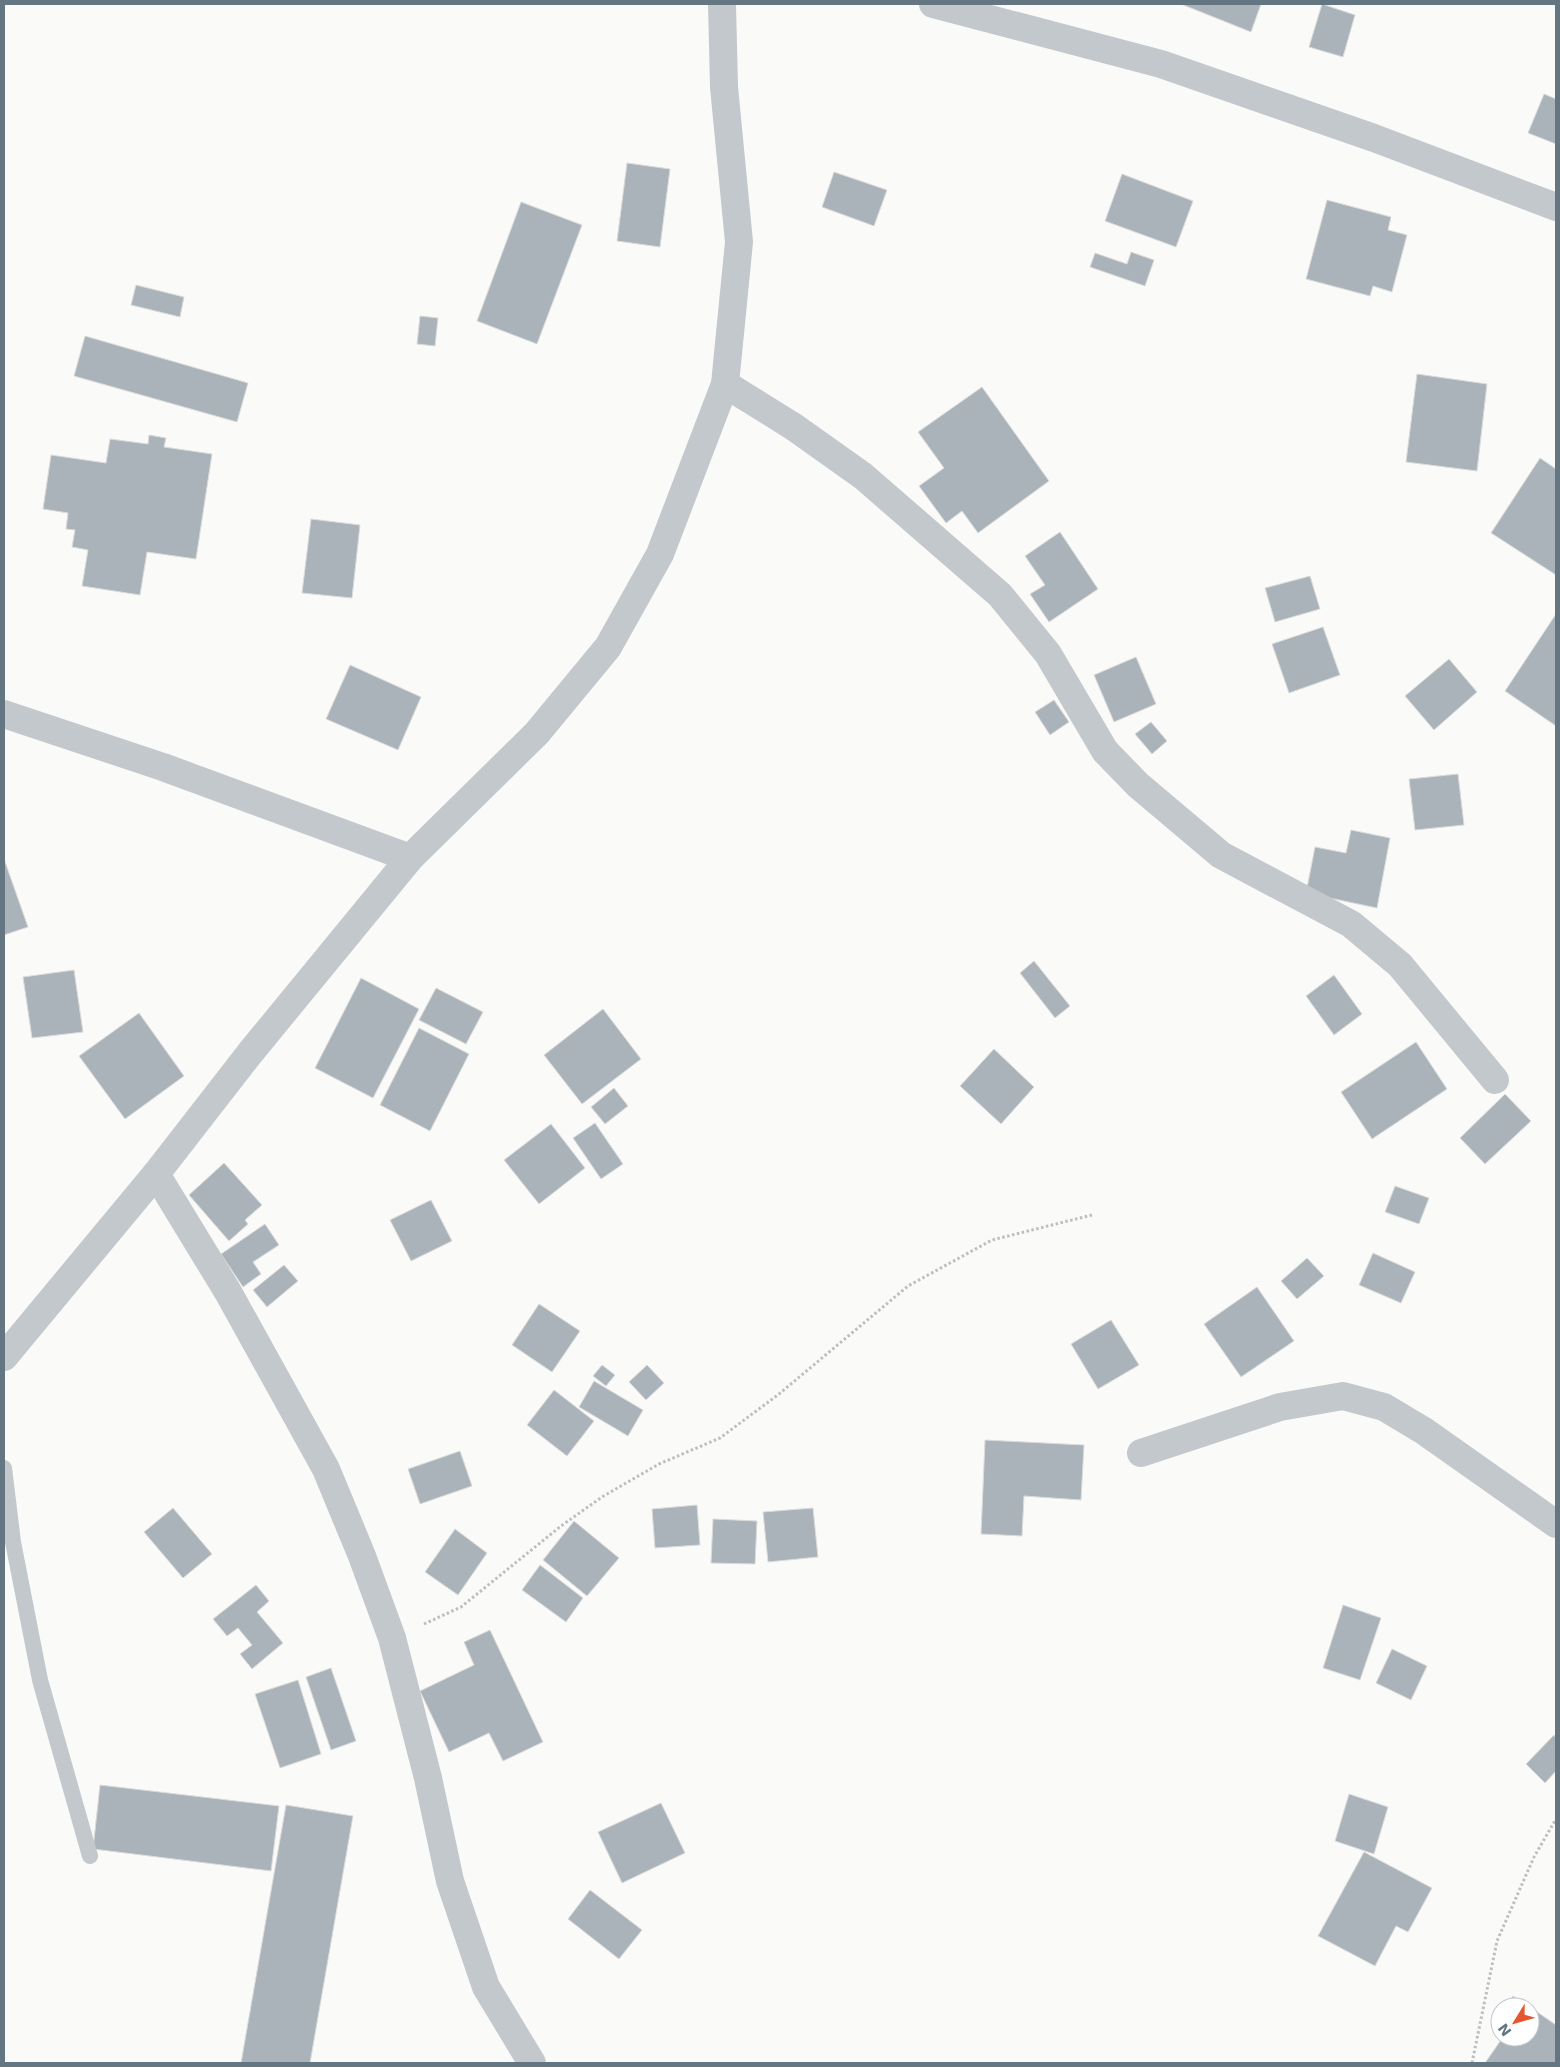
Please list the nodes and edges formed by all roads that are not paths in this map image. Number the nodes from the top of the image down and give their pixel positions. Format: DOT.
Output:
graph roads {
  1 [pos="722,4"];
  2 [pos="933,4"];
  3 [pos="1556,207"];
  4 [pos="725,384"];
  5 [pos="4,714"];
  6 [pos="410,858"];
  7 [pos="1495,1080"];
  8 [pos="156,1174"];
  9 [pos="4,1357"];
  10 [pos="1141,1453"];
  11 [pos="4,1468"];
  12 [pos="1556,1524"];
  13 [pos="90,1856"];
  14 [pos="532,2063"];
  1 -- 4 [label="street"];
  2 -- 3 [label="street"];
  4 -- 6 [label="street"];
  4 -- 7 [label="street"];
  5 -- 6 [label="street"];
  6 -- 8 [label="street"];
  8 -- 9 [label="street"];
  8 -- 14 [label="street"];
  10 -- 12 [label="street"];
  11 -- 13 [label="lane"];
}
